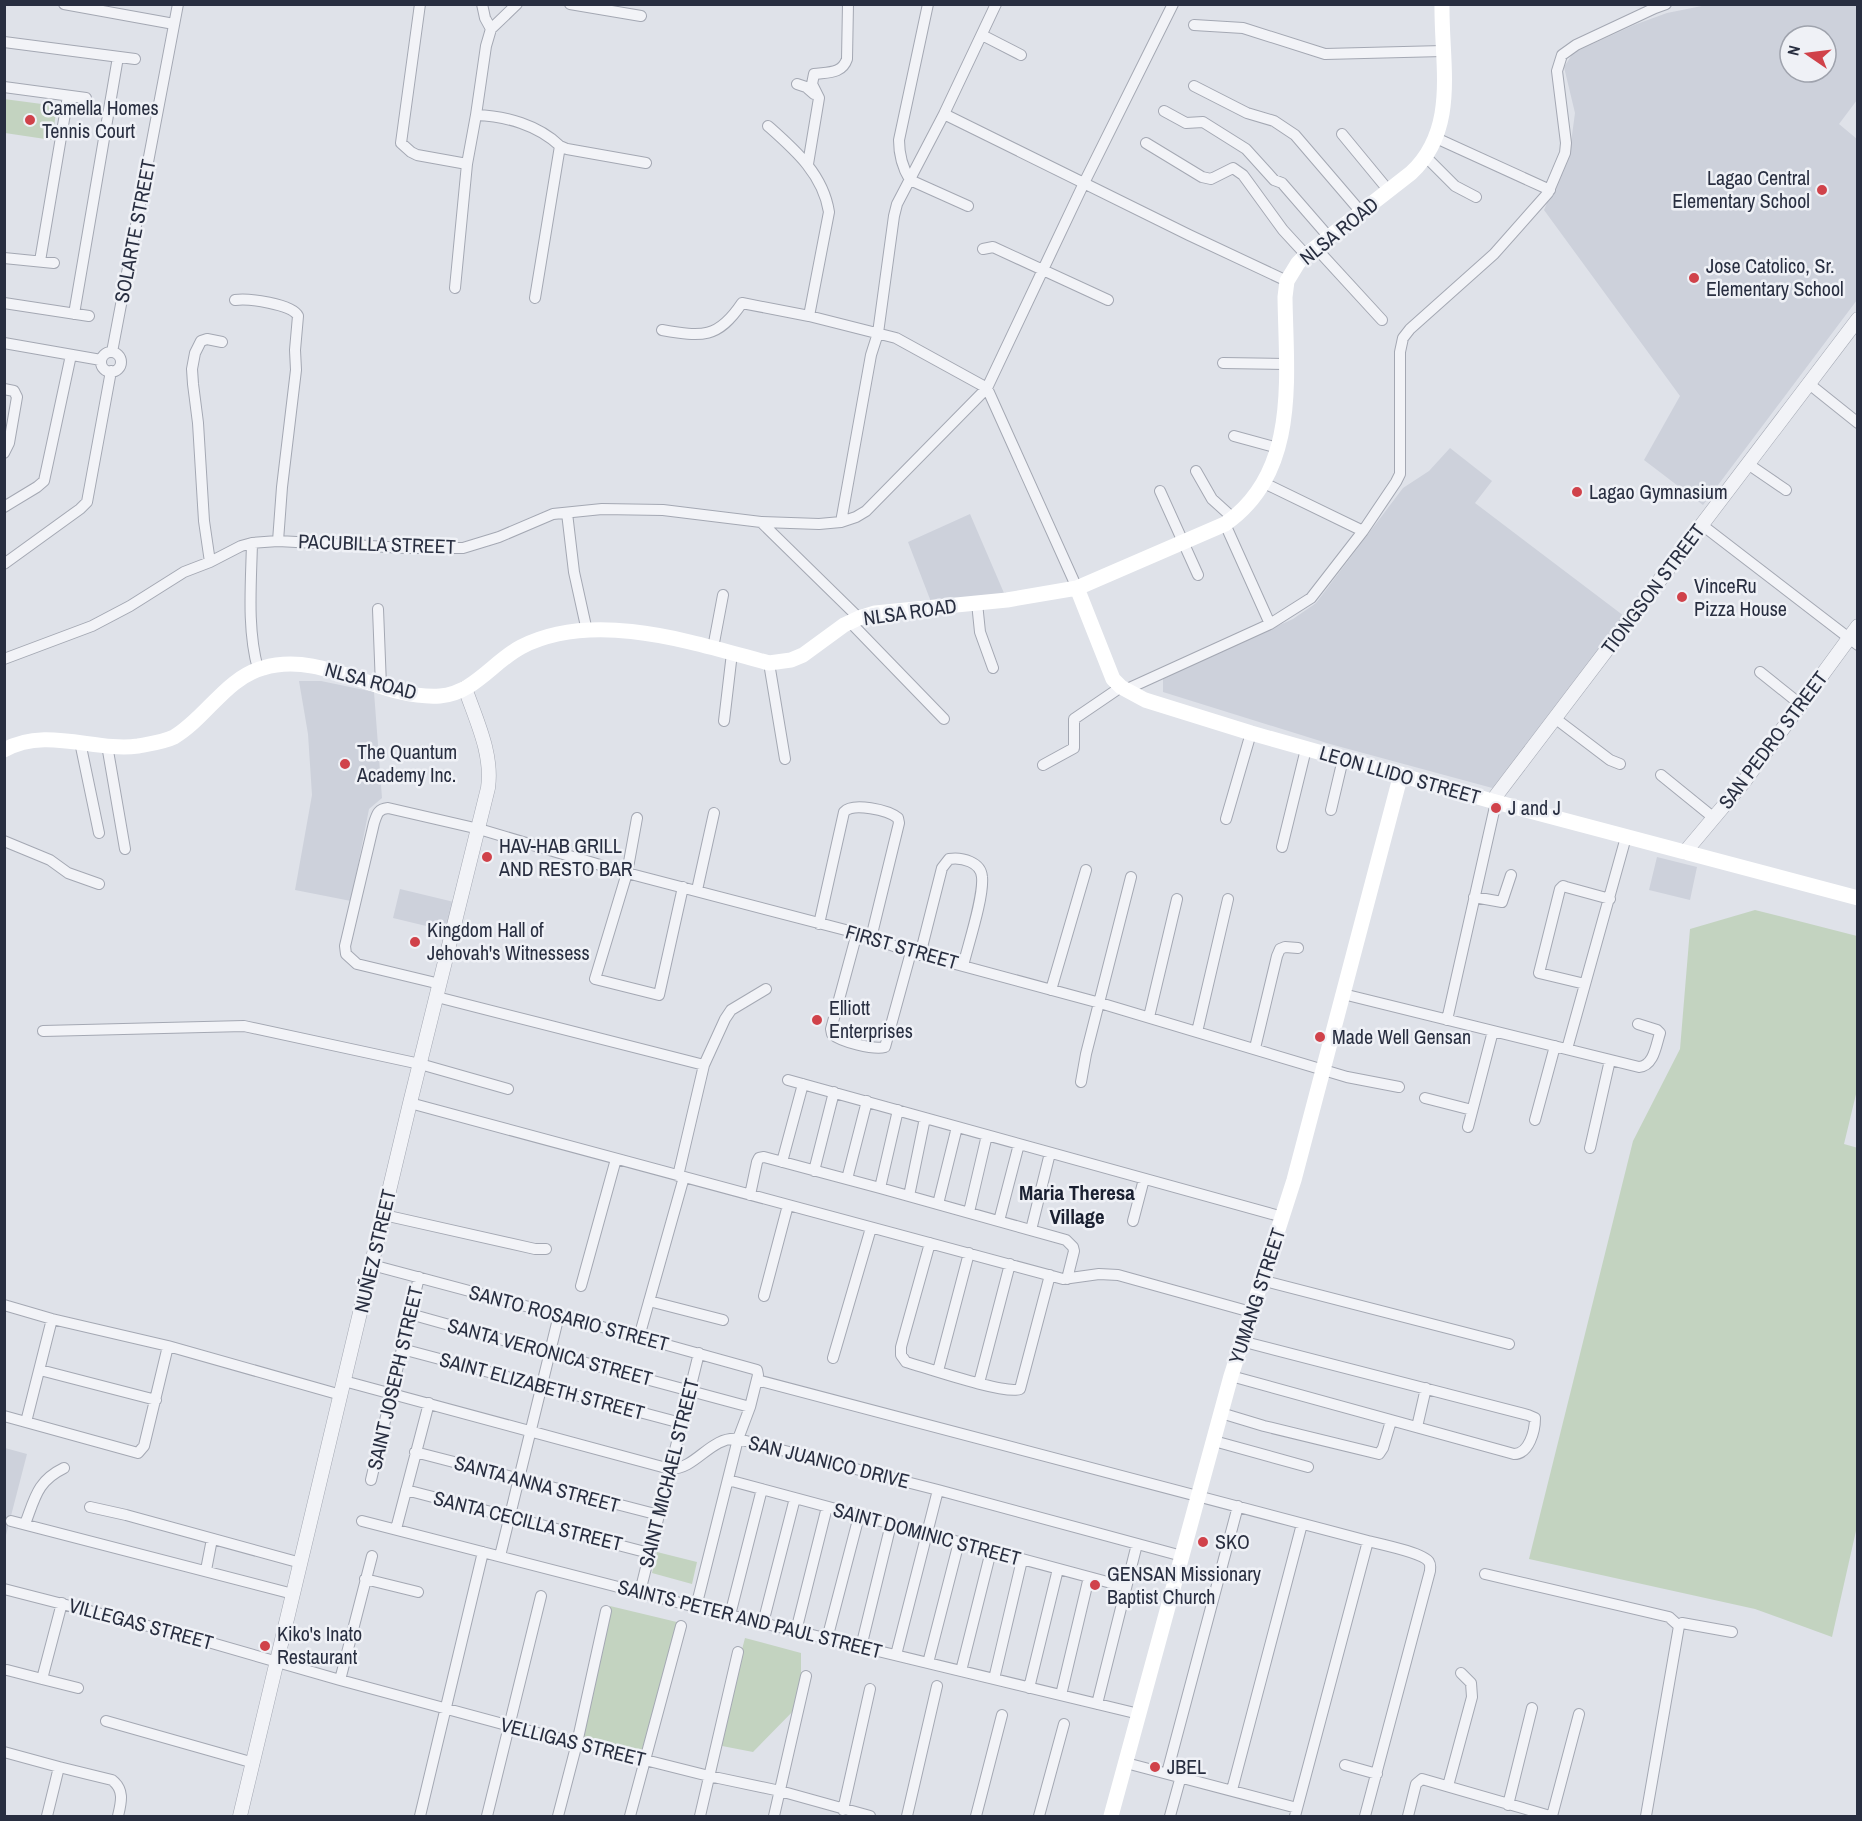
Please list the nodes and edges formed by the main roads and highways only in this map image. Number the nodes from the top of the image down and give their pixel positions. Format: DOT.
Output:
graph roads {
  1 [pos="1442,4"];
  2 [pos="1077,588"];
  3 [pos="4,750"];
  4 [pos="1401,774"];
  5 [pos="1857,898"];
  6 [pos="1111,1816"];
  1 -- 2 [label="main road, NLSA ROAD"];
  2 -- 3 [label="main road, NLSA ROAD"];
  2 -- 4 [label="main road, LEON LLIDO STREET"];
  4 -- 5 [label="main road, LEON LLIDO STREET"];
  4 -- 6 [label="main road, YUMANG STREET"];
}
